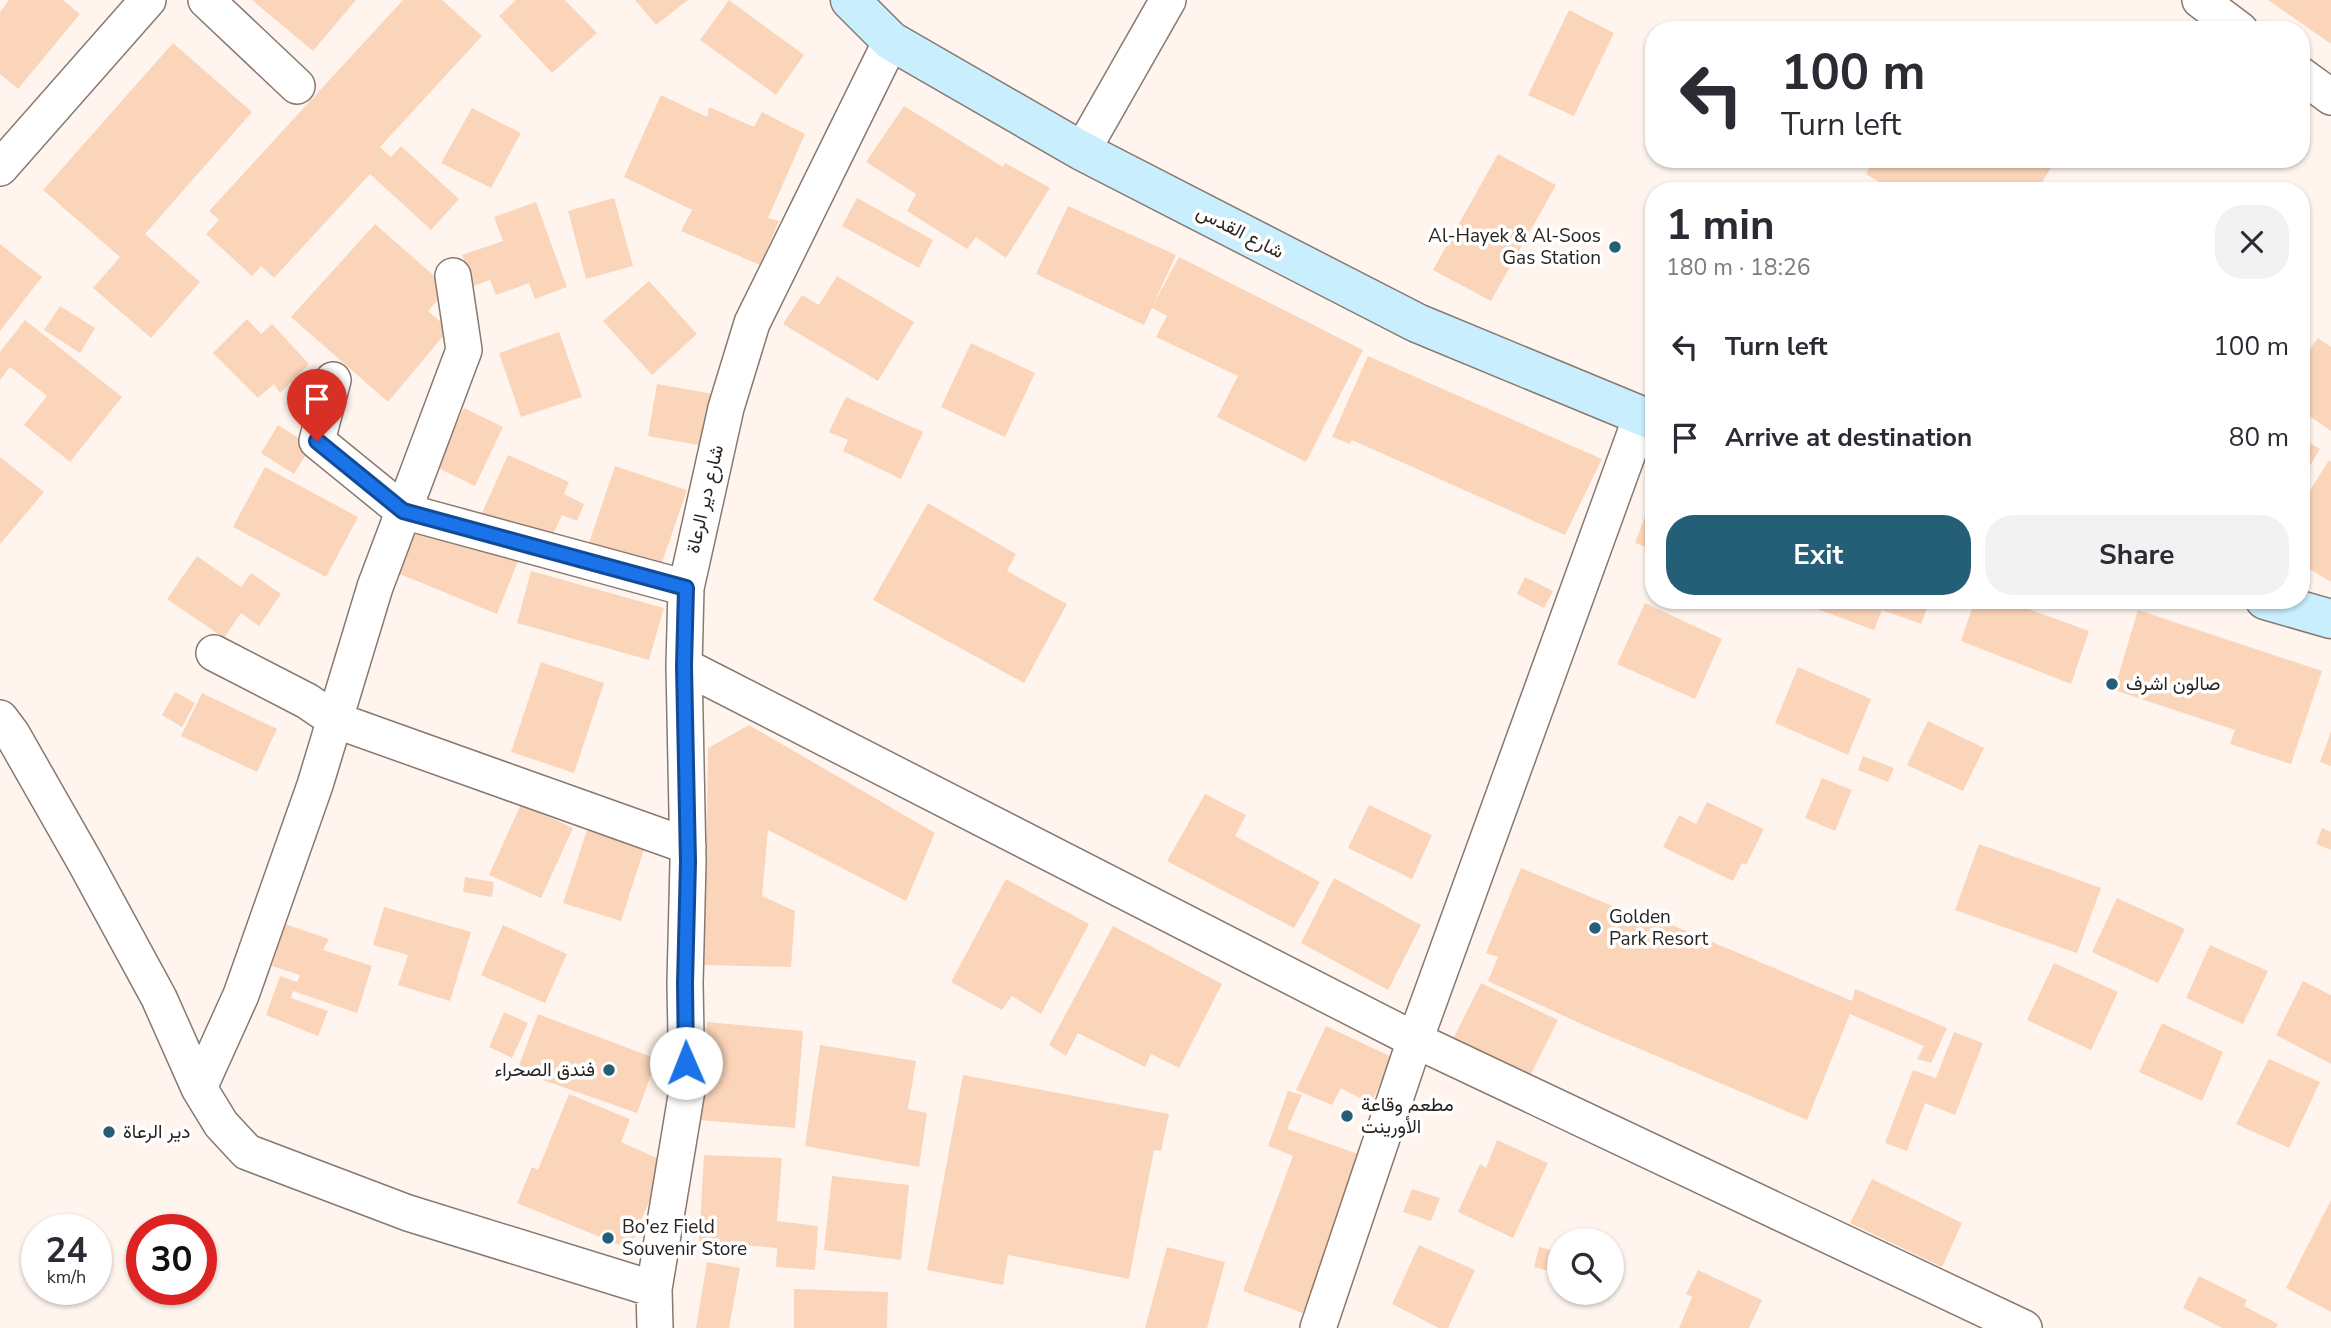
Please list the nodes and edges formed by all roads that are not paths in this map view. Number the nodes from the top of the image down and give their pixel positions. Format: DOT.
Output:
graph roads {
  1 [pos="148,0"];
  2 [pos="206,0"];
  3 [pos="850,0"];
  4 [pos="1168,0"];
  5 [pos="2200,0"];
  6 [pos="2228,21"];
  7 [pos="891,41"];
  8 [pos="2310,82"];
  9 [pos="297,86"];
  10 [pos="2331,97"];
  11 [pos="1083,151"];
  12 [pos="0,167"];
  13 [pos="453,276"];
  14 [pos="333,380"];
  15 [pos="1645,418"];
  16 [pos="1645,424"];
  17 [pos="403,511"];
  18 [pos="686,588"];
  19 [pos="2296,609"];
  20 [pos="2331,619"];
  21 [pos="214,653"];
  22 [pos="684,666"];
  23 [pos="0,718"];
  24 [pos="335,720"];
  25 [pos="688,846"];
  26 [pos="1415,1040"];
  27 [pos="199,1088"];
  28 [pos="654,1289"];
  29 [pos="655,1328"];
  30 [pos="1318,1328"];
  31 [pos="2024,1328"];
  1 -- 12 [label="street"];
  2 -- 9 [label="street"];
  3 -- 7 [label="main road, شارع القدس"];
  4 -- 11 [label="street"];
  5 -- 6 [label="street"];
  7 -- 11 [label="main road, شارع القدس"];
  7 -- 18 [label="street, شارع دير الرعاة"];
  8 -- 10 [label="street"];
  11 -- 15 [label="main road, شارع القدس"];
  13 -- 17 [label="street"];
  14 -- 17 [label="street"];
  16 -- 26 [label="street"];
  17 -- 18 [label="street"];
  17 -- 24 [label="street"];
  18 -- 22 [label="street, شارع دير الرعاة"];
  19 -- 20 [label="main road"];
  21 -- 24 [label="street"];
  22 -- 25 [label="street, شارع دير الرعاة"];
  22 -- 26 [label="street"];
  23 -- 27 [label="street"];
  24 -- 25 [label="street"];
  24 -- 27 [label="street"];
  25 -- 28 [label="street, شارع دير الرعاة"];
  26 -- 30 [label="street"];
  26 -- 31 [label="street"];
  27 -- 28 [label="street"];
  28 -- 29 [label="street, شارع دير الرعاة"];
}
